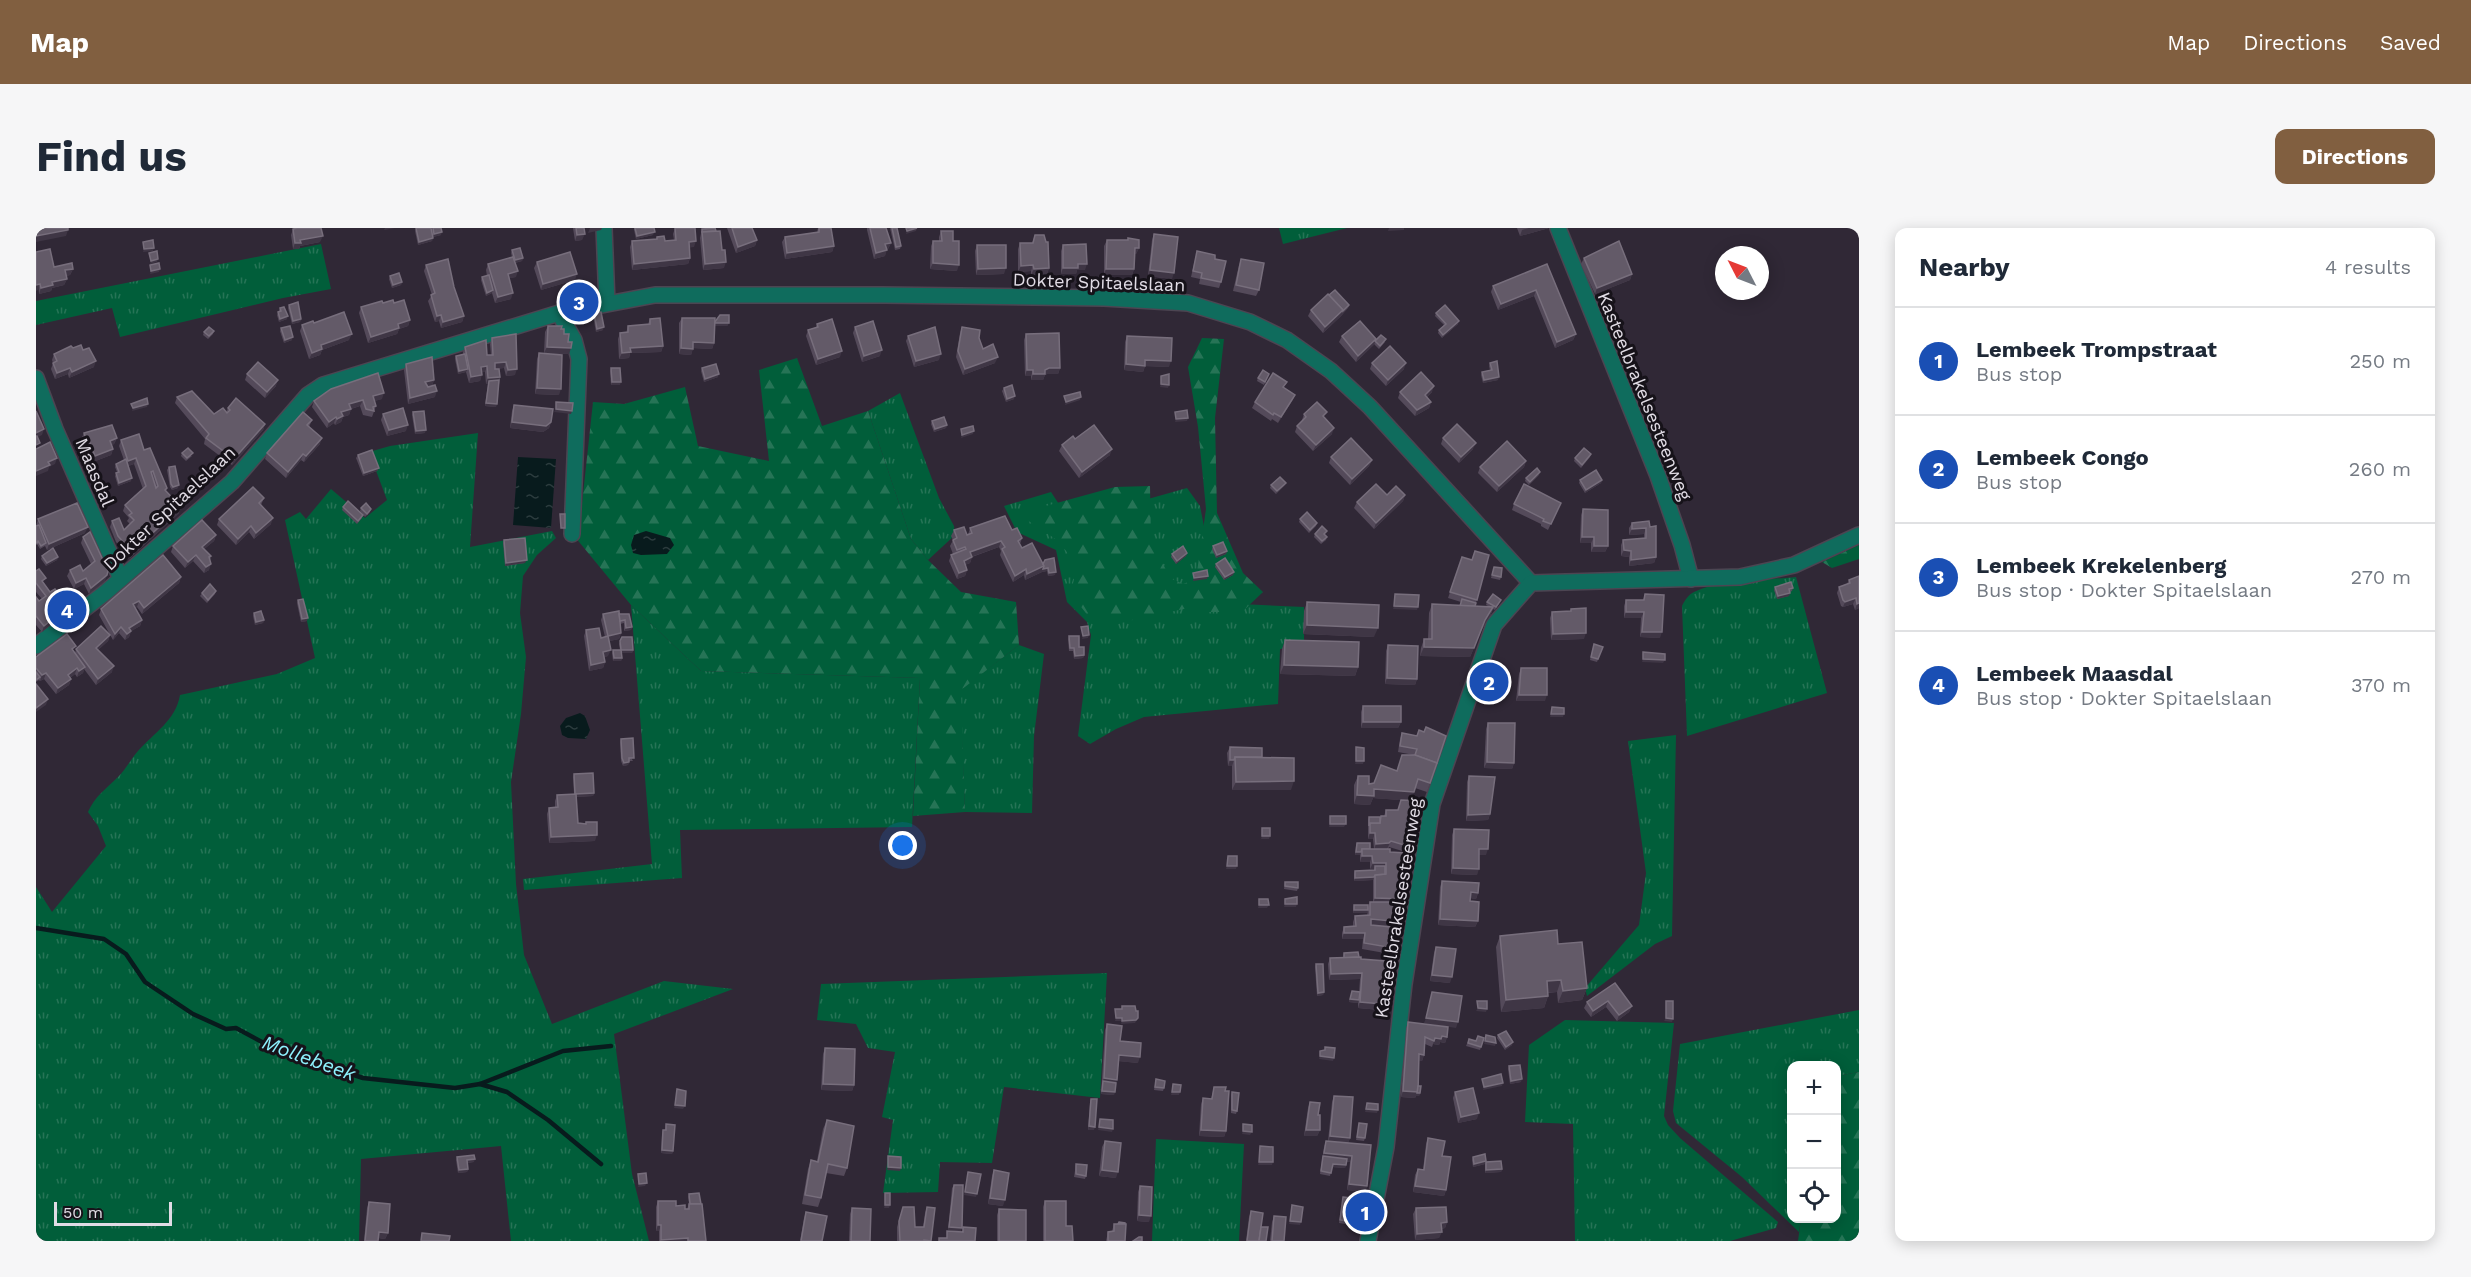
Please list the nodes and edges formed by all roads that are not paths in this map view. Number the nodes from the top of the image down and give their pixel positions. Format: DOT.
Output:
graph roads {
  1 [pos="604,228"];
  2 [pos="1558,228"];
  3 [pos="607,303"];
  4 [pos="559,313"];
  5 [pos="36,378"];
  6 [pos="572,534"];
  7 [pos="1859,536"];
  8 [pos="121,579"];
  9 [pos="1691,579"];
  10 [pos="1531,583"];
  11 [pos="36,646"];
  12 [pos="1368,1241"];
  1 -- 3 [label="street"];
  2 -- 9 [label="street, Kasteelbrakelsesteenweg"];
  3 -- 4 [label="street, Dokter Spitaelslaan"];
  3 -- 10 [label="street, Dokter Spitaelslaan"];
  4 -- 6 [label="street"];
  4 -- 8 [label="street, Dokter Spitaelslaan"];
  5 -- 8 [label="street, Maasdal"];
  7 -- 9 [label="street"];
  8 -- 11 [label="street, Dokter Spitaelslaan"];
  9 -- 10 [label="street"];
  10 -- 12 [label="street, Kasteelbrakelsesteenweg"];
}
